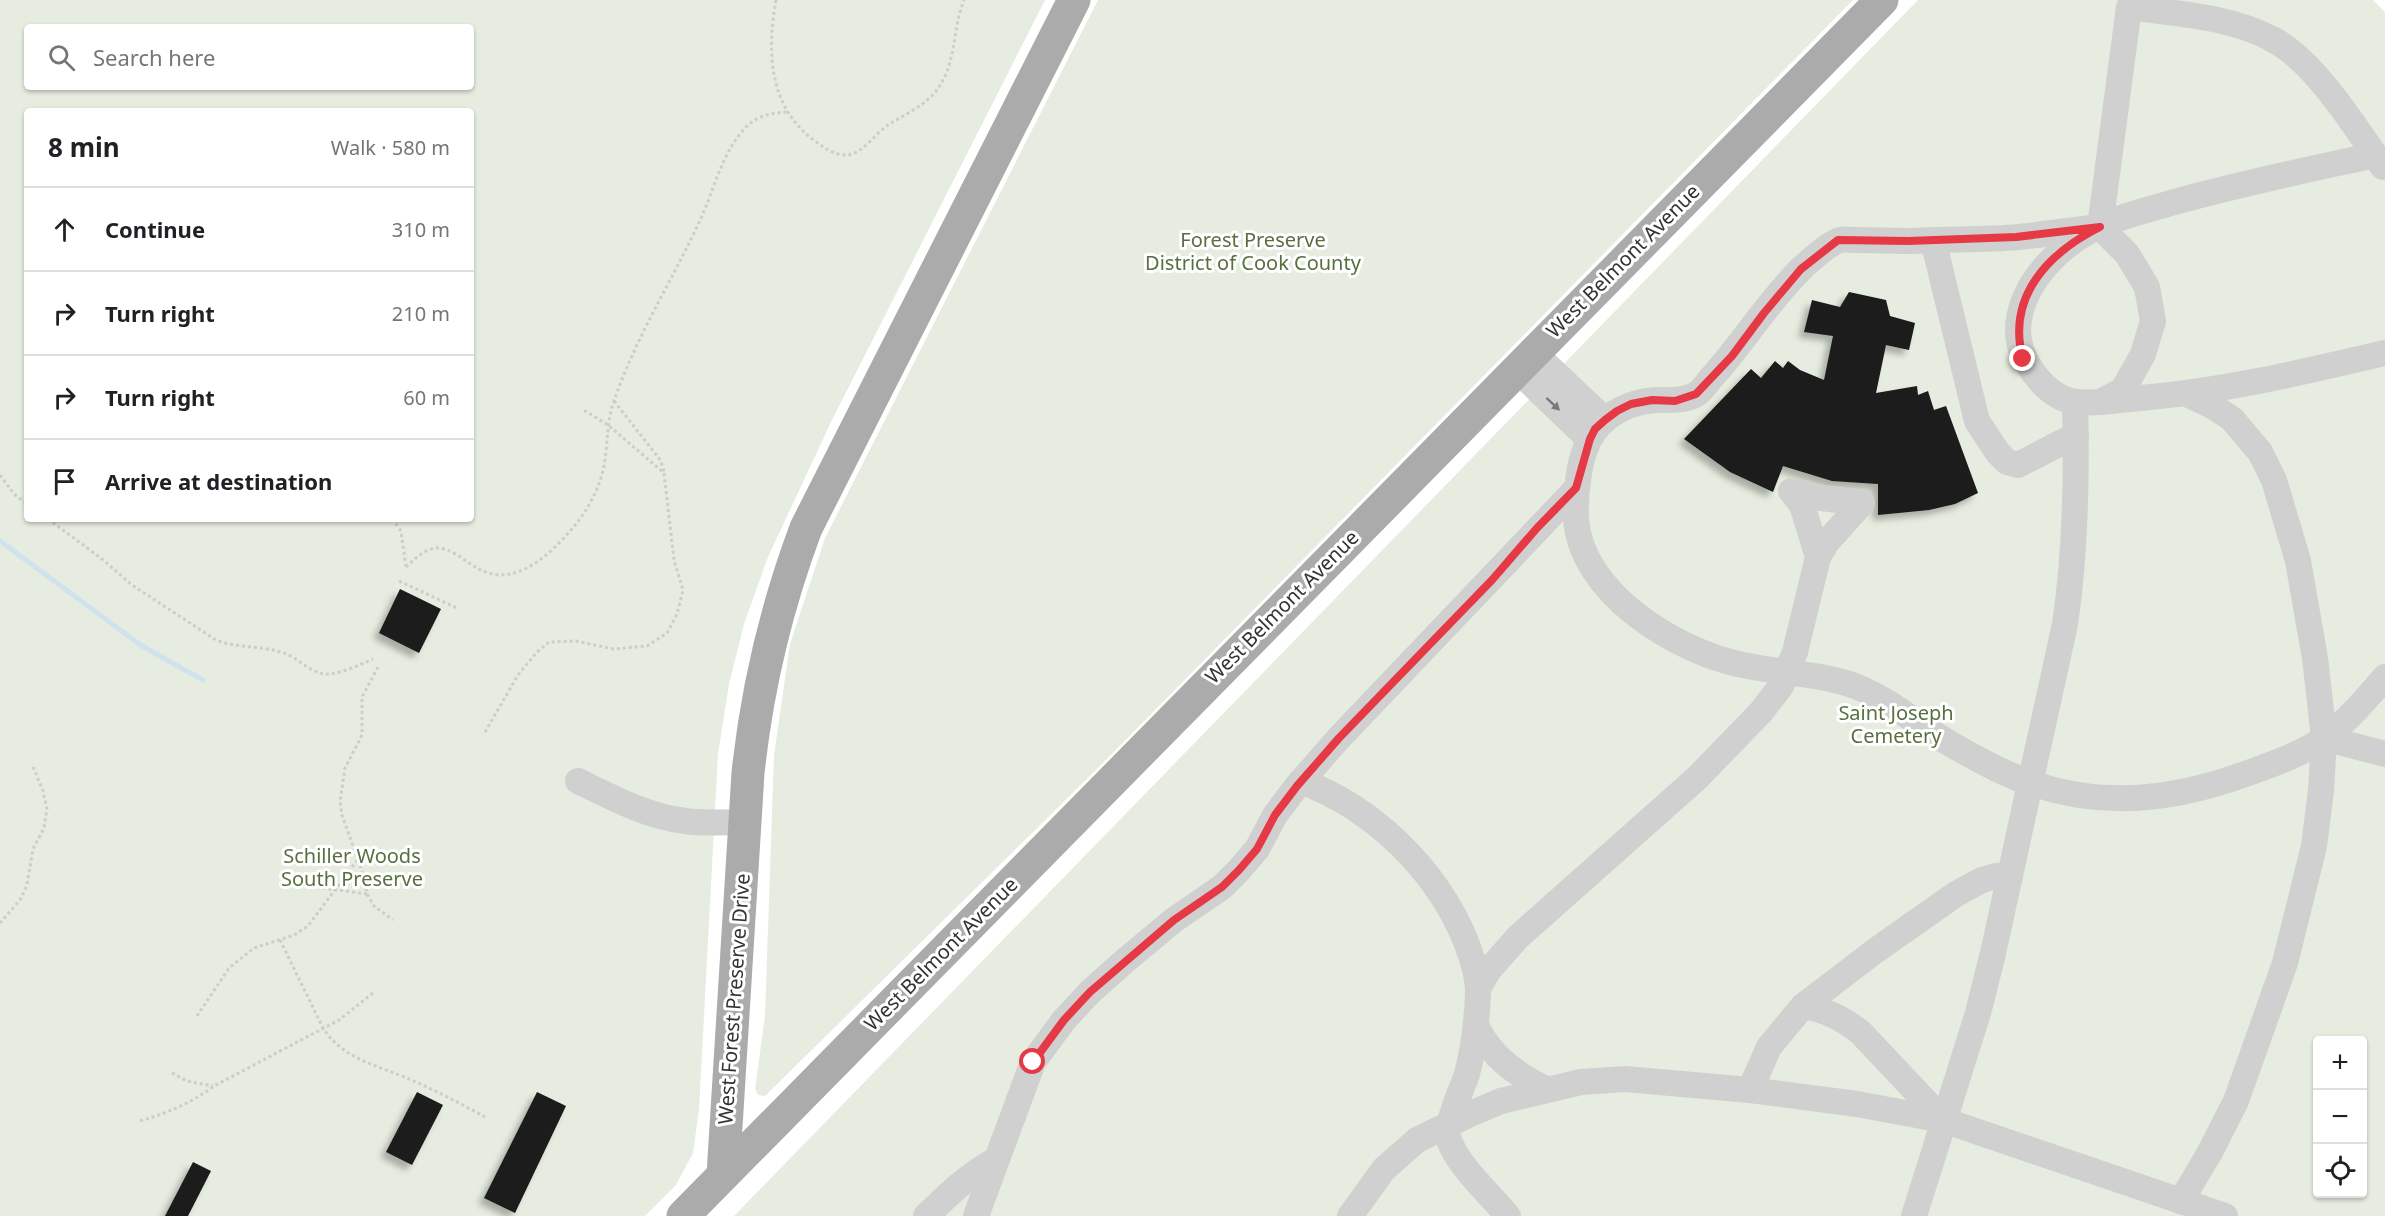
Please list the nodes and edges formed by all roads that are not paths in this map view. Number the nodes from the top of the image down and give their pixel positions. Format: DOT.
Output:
graph roads {
  1 [pos="1074,0"];
  2 [pos="1882,0"];
  3 [pos="2382,163"];
  4 [pos="2100,227"];
  5 [pos="1934,240"];
  6 [pos="2385,353"];
  7 [pos="1525,361"];
  8 [pos="2187,394"];
  9 [pos="2102,401"];
  10 [pos="2074,402"];
  11 [pos="1597,429"];
  12 [pos="2076,435"];
  13 [pos="1576,488"];
  14 [pos="1818,557"];
  15 [pos="1788,672"];
  16 [pos="2385,677"];
  17 [pos="2324,738"];
  18 [pos="2385,754"];
  19 [pos="578,781"];
  20 [pos="1301,781"];
  21 [pos="2032,782"];
  22 [pos="746,822"];
  23 [pos="2010,877"];
  24 [pos="1478,989"];
  25 [pos="1803,1006"];
  26 [pos="1476,1025"];
  27 [pos="1546,1089"];
  28 [pos="1750,1090"];
  29 [pos="1943,1120"];
  30 [pos="1449,1125"];
  31 [pos="996,1160"];
  32 [pos="723,1175"];
  33 [pos="2181,1201"];
  34 [pos="683,1216"];
  35 [pos="926,1216"];
  36 [pos="976,1216"];
  37 [pos="1350,1216"];
  38 [pos="1508,1216"];
  39 [pos="1914,1216"];
  40 [pos="2225,1216"];
  1 -- 22 [label="main road, West Forest Preserve Drive"];
  2 -- 7 [label="main road, West Belmont Avenue"];
  3 -- 4 [label="lane"];
  3 -- 4 [label="lane"];
  4 -- 5 [label="lane"];
  4 -- 9 [label="lane"];
  4 -- 10 [label="lane"];
  5 -- 11 [label="lane"];
  5 -- 12 [label="lane"];
  6 -- 8 [label="lane"];
  7 -- 11 [label="lane"];
  7 -- 32 [label="main road, West Belmont Avenue"];
  8 -- 9 [label="lane"];
  8 -- 17 [label="lane"];
  9 -- 10 [label="lane"];
  10 -- 12 [label="lane"];
  11 -- 13 [label="lane"];
  12 -- 21 [label="lane"];
  13 -- 15 [label="lane"];
  13 -- 20 [label="lane"];
  14 -- 15 [label="lane"];
  15 -- 21 [label="lane"];
  15 -- 24 [label="lane"];
  16 -- 17 [label="lane"];
  17 -- 18 [label="lane"];
  17 -- 21 [label="lane"];
  17 -- 33 [label="lane"];
  19 -- 22 [label="lane"];
  20 -- 24 [label="lane"];
  20 -- 31 [label="lane"];
  21 -- 23 [label="lane"];
  22 -- 32 [label="main road, West Forest Preserve Drive"];
  23 -- 25 [label="lane"];
  23 -- 29 [label="lane"];
  24 -- 26 [label="lane"];
  25 -- 28 [label="lane"];
  25 -- 29 [label="lane"];
  26 -- 27 [label="lane"];
  26 -- 30 [label="lane"];
  27 -- 28 [label="lane"];
  27 -- 30 [label="lane"];
  28 -- 29 [label="lane"];
  29 -- 33 [label="lane"];
  29 -- 39 [label="lane"];
  30 -- 37 [label="lane"];
  30 -- 38 [label="lane"];
  31 -- 35 [label="lane"];
  31 -- 36 [label="lane"];
  32 -- 34 [label="main road, West Belmont Avenue"];
  33 -- 40 [label="lane"];
}
